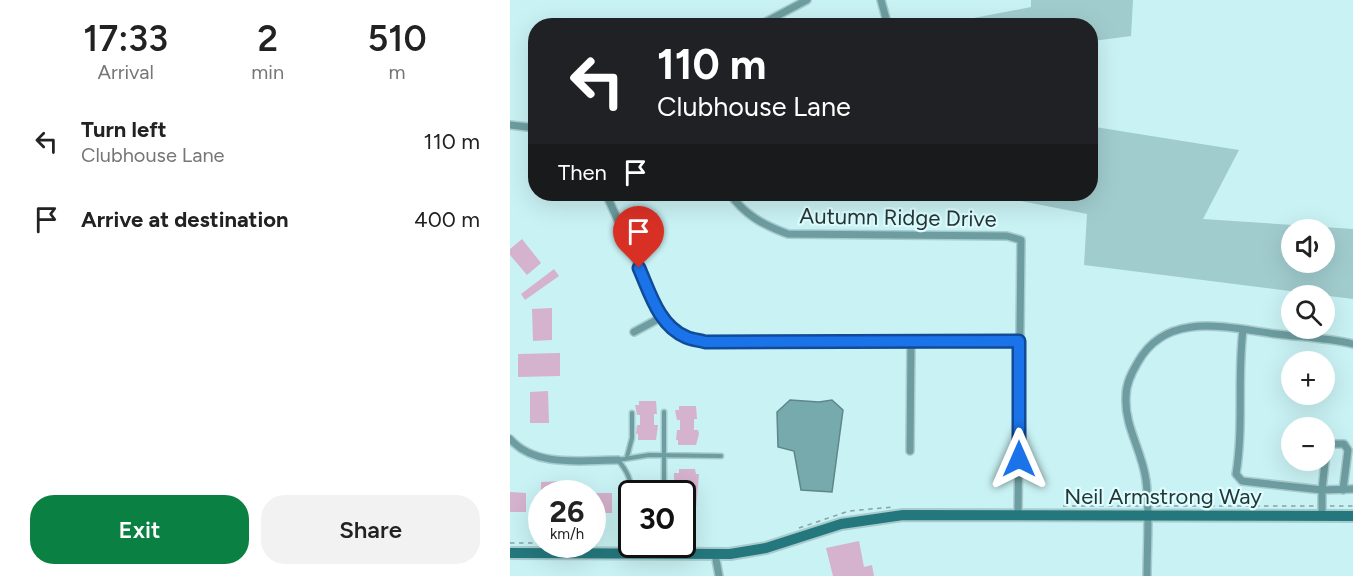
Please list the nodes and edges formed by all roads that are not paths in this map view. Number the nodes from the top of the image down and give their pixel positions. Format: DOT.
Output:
graph roads {
  1 [pos="807,0"];
  2 [pos="881,0"];
  3 [pos="773,18"];
  4 [pos="886,18"];
  5 [pos="510,125"];
  6 [pos="528,127"];
  7 [pos="609,201"];
  8 [pos="736,201"];
  9 [pos="662,317"];
  10 [pos="1243,330"];
  11 [pos="634,332"];
  12 [pos="1019,341"];
  13 [pos="911,342"];
  14 [pos="1353,344"];
  15 [pos="664,412"];
  16 [pos="632,413"];
  17 [pos="511,441"];
  18 [pos="910,451"];
  19 [pos="663,455"];
  20 [pos="721,456"];
  21 [pos="626,458"];
  22 [pos="618,460"];
  23 [pos="631,480"];
  24 [pos="664,480"];
  25 [pos="1353,489"];
  26 [pos="1322,490"];
  27 [pos="1343,490"];
  28 [pos="1018,515"];
  29 [pos="1147,516"];
  30 [pos="1322,516"];
  31 [pos="1353,516"];
  32 [pos="510,553"];
  33 [pos="715,554"];
  34 [pos="719,576"];
  35 [pos="1147,576"];
  1 -- 3 [label="street"];
  2 -- 4 [label="street"];
  5 -- 6 [label="street"];
  7 -- 9 [label="street"];
  8 -- 12 [label="street, Autumn Ridge Drive"];
  9 -- 11 [label="street"];
  9 -- 13 [label="street"];
  10 -- 14 [label="street"];
  10 -- 26 [label="street"];
  10 -- 29 [label="street"];
  12 -- 13 [label="street"];
  12 -- 28 [label="street, Autumn Ridge Drive"];
  13 -- 18 [label="street"];
  15 -- 19 [label="lane"];
  16 -- 21 [label="lane"];
  17 -- 22 [label="street"];
  19 -- 20 [label="lane"];
  19 -- 21 [label="lane"];
  19 -- 24 [label="lane"];
  21 -- 22 [label="lane"];
  22 -- 23 [label="lane"];
  25 -- 27 [label="street"];
  26 -- 27 [label="street"];
  26 -- 27 [label="street"];
  26 -- 30 [label="street"];
  28 -- 29 [label="main road, Neil Armstrong Way"];
  28 -- 33 [label="main road, Neil Armstrong Way"];
  29 -- 30 [label="main road, Neil Armstrong Way"];
  29 -- 35 [label="street"];
  30 -- 31 [label="main road, Neil Armstrong Way"];
  32 -- 33 [label="main road, Neil Armstrong Way"];
  33 -- 34 [label="street"];
}
